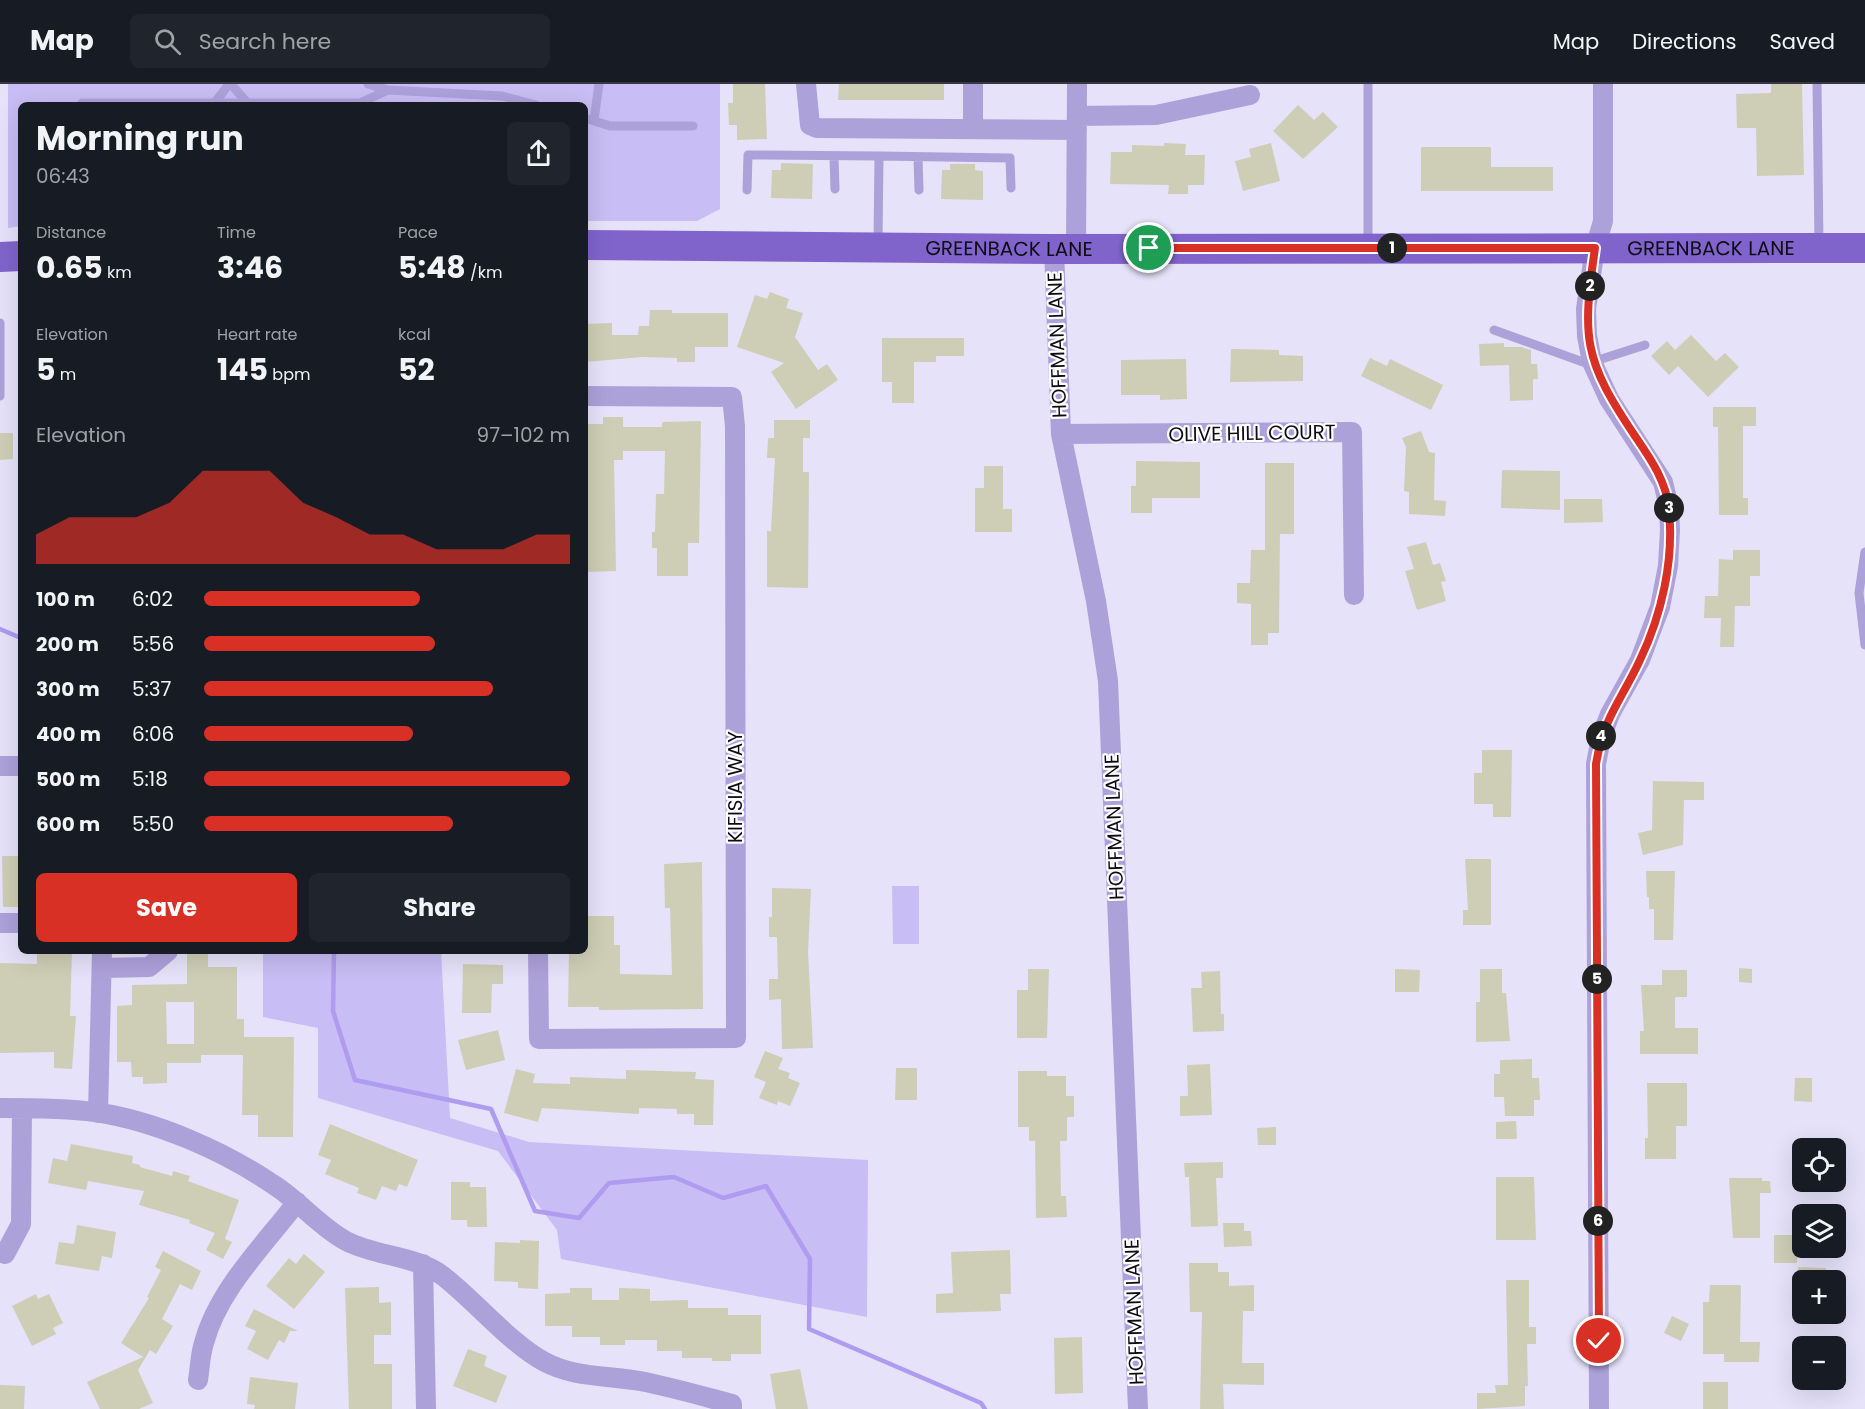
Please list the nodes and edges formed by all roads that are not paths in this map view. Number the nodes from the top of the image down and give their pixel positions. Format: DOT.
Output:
graph roads {
  1 [pos="230,84"];
  2 [pos="368,84"];
  3 [pos="600,84"];
  4 [pos="806,84"];
  5 [pos="973,84"];
  6 [pos="1077,84"];
  7 [pos="1368,84"];
  8 [pos="1603,84"];
  9 [pos="1817,84"];
  10 [pos="388,87"];
  11 [pos="1250,94"];
  12 [pos="215,102"];
  13 [pos="246,102"];
  14 [pos="362,102"];
  15 [pos="525,102"];
  16 [pos="590,119"];
  17 [pos="1077,123"];
  18 [pos="693,126"];
  19 [pos="973,129"];
  20 [pos="879,156"];
  21 [pos="834,157"];
  22 [pos="918,158"];
  23 [pos="1011,188"];
  24 [pos="835,189"];
  25 [pos="747,190"];
  26 [pos="919,190"];
  27 [pos="588,245"];
  28 [pos="878,248"];
  29 [pos="1065,248"];
  30 [pos="1368,248"];
  31 [pos="1595,248"];
  32 [pos="1819,248"];
  33 [pos="1865,248"];
  34 [pos="18,256"];
  35 [pos="0,257"];
  36 [pos="0,323"];
  37 [pos="1494,330"];
  38 [pos="1645,345"];
  39 [pos="1593,364"];
  40 [pos="0,396"];
  41 [pos="588,396"];
  42 [pos="1061,434"];
  43 [pos="1865,552"];
  44 [pos="1353,595"];
  45 [pos="1865,645"];
  46 [pos="0,766"];
  47 [pos="18,766"];
  48 [pos="0,923"];
  49 [pos="18,923"];
  50 [pos="164,954"];
  51 [pos="538,954"];
  52 [pos="103,959"];
  53 [pos="0,1108"];
  54 [pos="22,1108"];
  55 [pos="98,1113"];
  56 [pos="297,1202"];
  57 [pos="5,1254"];
  58 [pos="423,1264"];
  59 [pos="198,1380"];
  60 [pos="426,1409"];
  61 [pos="732,1409"];
  62 [pos="1138,1409"];
  63 [pos="1599,1409"];
  1 -- 12 [label="lane"];
  1 -- 13 [label="lane"];
  2 -- 10 [label="lane"];
  3 -- 16 [label="lane"];
  4 -- 19 [label="street"];
  5 -- 19 [label="street"];
  6 -- 17 [label="street, HOFFMAN LANE"];
  7 -- 30 [label="lane"];
  8 -- 31 [label="street"];
  9 -- 32 [label="lane"];
  10 -- 14 [label="lane"];
  10 -- 15 [label="lane"];
  11 -- 17 [label="street"];
  16 -- 18 [label="lane"];
  17 -- 19 [label="street"];
  17 -- 29 [label="street, HOFFMAN LANE"];
  20 -- 21 [label="lane"];
  20 -- 22 [label="lane"];
  20 -- 28 [label="lane"];
  21 -- 24 [label="lane"];
  21 -- 25 [label="lane"];
  22 -- 23 [label="lane"];
  22 -- 26 [label="lane"];
  27 -- 28 [label="main road, GREENBACK LANE"];
  28 -- 29 [label="main road, GREENBACK LANE"];
  29 -- 30 [label="main road, GREENBACK LANE"];
  29 -- 42 [label="street, HOFFMAN LANE"];
  30 -- 31 [label="main road, GREENBACK LANE"];
  31 -- 32 [label="main road, GREENBACK LANE"];
  31 -- 39 [label="street"];
  32 -- 33 [label="main road, GREENBACK LANE"];
  34 -- 35 [label="main road"];
  36 -- 40 [label="lane"];
  37 -- 39 [label="lane"];
  38 -- 39 [label="lane"];
  39 -- 63 [label="street"];
  41 -- 51 [label="street, KIFISIA WAY"];
  42 -- 44 [label="street, OLIVE HILL COURT"];
  42 -- 62 [label="street, HOFFMAN LANE"];
  43 -- 45 [label="lane"];
  46 -- 47 [label="street"];
  48 -- 49 [label="street"];
  50 -- 52 [label="street"];
  52 -- 55 [label="street"];
  53 -- 54 [label="street"];
  54 -- 55 [label="street"];
  54 -- 57 [label="street"];
  55 -- 56 [label="street"];
  56 -- 58 [label="street"];
  56 -- 59 [label="street"];
  58 -- 60 [label="street"];
  58 -- 61 [label="street"];
}
